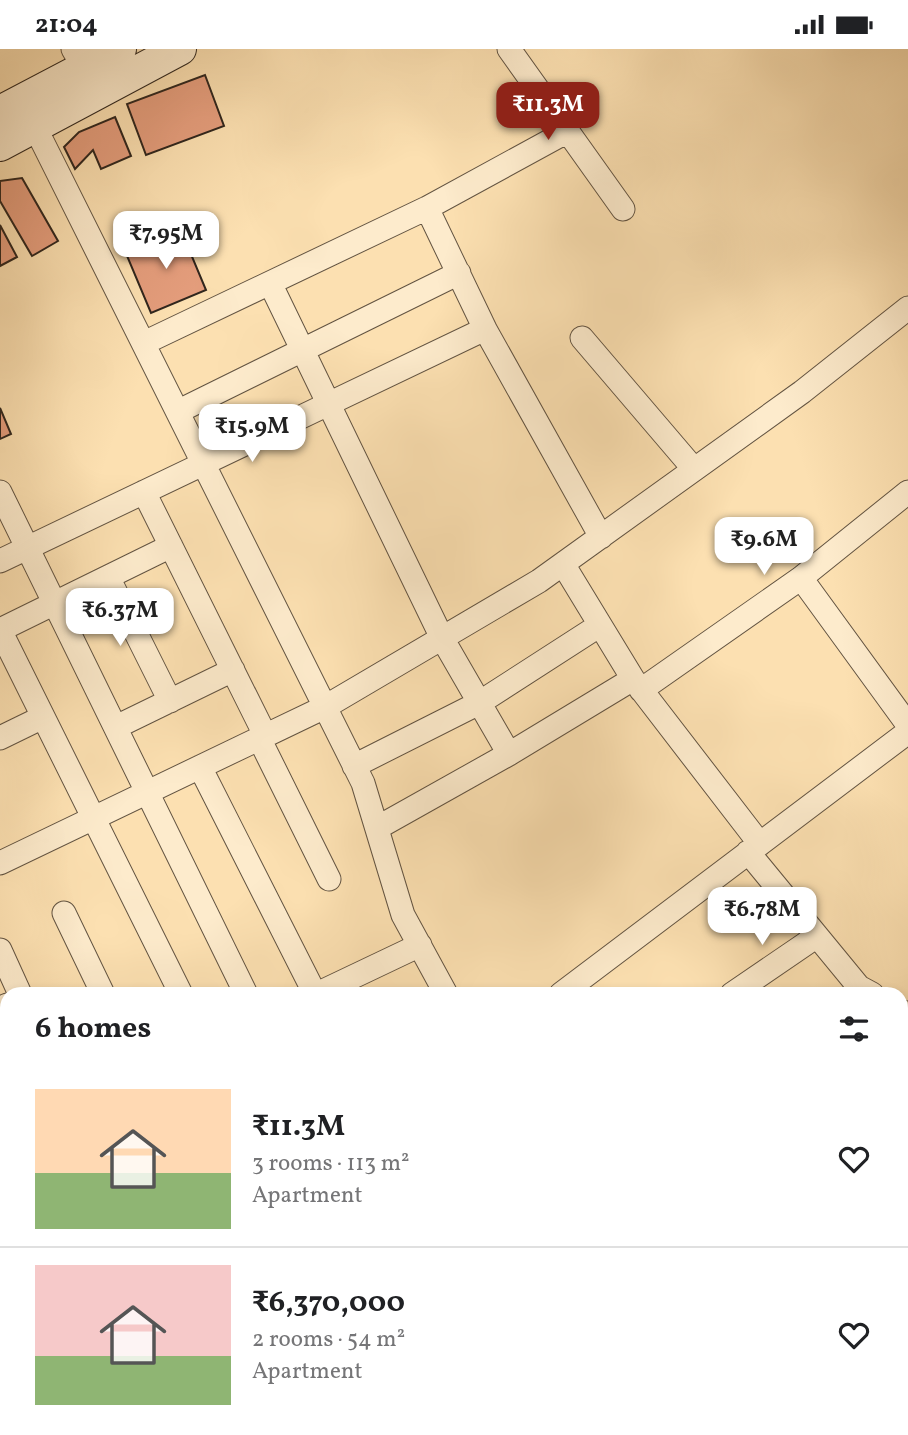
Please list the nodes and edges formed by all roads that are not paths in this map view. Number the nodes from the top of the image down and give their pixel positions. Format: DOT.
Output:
graph roads {
  1 [pos="120,49"];
  2 [pos="180,49"];
  3 [pos="509,49"];
  4 [pos="78,59"];
  5 [pos="19,113"];
  6 [pos="568,131"];
  7 [pos="0,145"];
  8 [pos="427,208"];
  9 [pos="623,209"];
  10 [pos="459,273"];
  11 [pos="270,283"];
  12 [pos="908,308"];
  13 [pos="485,329"];
  14 [pos="582,338"];
  15 [pos="144,343"];
  16 [pos="302,351"];
  17 [pos="328,404"];
  18 [pos="179,411"];
  19 [pos="204,463"];
  20 [pos="694,468"];
  21 [pos="0,492"];
  22 [pos="144,492"];
  23 [pos="908,492"];
  24 [pos="601,537"];
  25 [pos="171,545"];
  26 [pos="28,548"];
  27 [pos="0,561"];
  28 [pos="563,564"];
  29 [pos="108,576"];
  30 [pos="801,578"];
  31 [pos="55,603"];
  32 [pos="600,625"];
  33 [pos="0,630"];
  34 [pos="442,638"];
  35 [pos="233,670"];
  36 [pos="637,684"];
  37 [pos="170,701"];
  38 [pos="479,703"];
  39 [pos="325,707"];
  40 [pos="43,717"];
  41 [pos="116,727"];
  42 [pos="908,731"];
  43 [pos="262,737"];
  44 [pos="0,738"];
  45 [pos="509,754"];
  46 [pos="354,766"];
  47 [pos="200,767"];
  48 [pos="148,792"];
  49 [pos="92,819"];
  50 [pos="377,828"];
  51 [pos="754,848"];
  52 [pos="0,863"];
  53 [pos="329,879"];
  54 [pos="64,913"];
  55 [pos="817,936"];
  56 [pos="420,945"];
  57 [pos="0,950"];
  58 [pos="17,987"];
  59 [pos="100,987"];
  60 [pos="177,987"];
  61 [pos="243,987"];
  62 [pos="312,987"];
  63 [pos="331,987"];
  64 [pos="442,987"];
  65 [pos="570,987"];
  66 [pos="742,987"];
  67 [pos="861,987"];
  1 -- 4 [label="street"];
  2 -- 5 [label="street"];
  3 -- 6 [label="street"];
  4 -- 5 [label="street"];
  5 -- 7 [label="street"];
  5 -- 15 [label="street"];
  6 -- 8 [label="street"];
  6 -- 9 [label="street"];
  8 -- 10 [label="street"];
  8 -- 11 [label="street"];
  10 -- 13 [label="street"];
  10 -- 16 [label="street"];
  11 -- 15 [label="street"];
  11 -- 16 [label="street"];
  12 -- 20 [label="street"];
  13 -- 17 [label="street"];
  13 -- 24 [label="street"];
  14 -- 20 [label="street"];
  15 -- 18 [label="street"];
  16 -- 17 [label="street"];
  16 -- 18 [label="street"];
  17 -- 19 [label="street"];
  17 -- 34 [label="street"];
  18 -- 19 [label="street"];
  19 -- 22 [label="street"];
  19 -- 39 [label="street"];
  20 -- 24 [label="street"];
  21 -- 26 [label="street"];
  22 -- 25 [label="street"];
  22 -- 26 [label="street"];
  23 -- 30 [label="street"];
  24 -- 28 [label="street"];
  25 -- 29 [label="street"];
  25 -- 35 [label="street"];
  26 -- 27 [label="street"];
  26 -- 31 [label="street"];
  28 -- 32 [label="street"];
  28 -- 34 [label="street"];
  29 -- 31 [label="street"];
  29 -- 37 [label="street"];
  30 -- 36 [label="street"];
  30 -- 42 [label="street"];
  31 -- 33 [label="street"];
  31 -- 41 [label="street"];
  32 -- 36 [label="street"];
  32 -- 38 [label="street"];
  33 -- 40 [label="street"];
  34 -- 38 [label="street"];
  34 -- 39 [label="street"];
  35 -- 37 [label="street"];
  35 -- 43 [label="street"];
  36 -- 45 [label="street"];
  36 -- 51 [label="street"];
  37 -- 41 [label="street"];
  38 -- 45 [label="street"];
  38 -- 46 [label="street"];
  39 -- 43 [label="street"];
  39 -- 46 [label="street"];
  40 -- 44 [label="street"];
  40 -- 49 [label="street"];
  41 -- 48 [label="street"];
  42 -- 51 [label="street"];
  43 -- 47 [label="street"];
  43 -- 53 [label="street"];
  45 -- 50 [label="street"];
  46 -- 50 [label="street"];
  47 -- 48 [label="street"];
  47 -- 62 [label="street"];
  48 -- 49 [label="street"];
  48 -- 61 [label="street"];
  49 -- 52 [label="street"];
  49 -- 60 [label="street"];
  50 -- 56 [label="street"];
  51 -- 55 [label="street"];
  51 -- 65 [label="street"];
  54 -- 59 [label="street"];
  55 -- 66 [label="street"];
  55 -- 67 [label="street"];
  56 -- 63 [label="street"];
  56 -- 64 [label="street"];
  57 -- 58 [label="street"];
}
